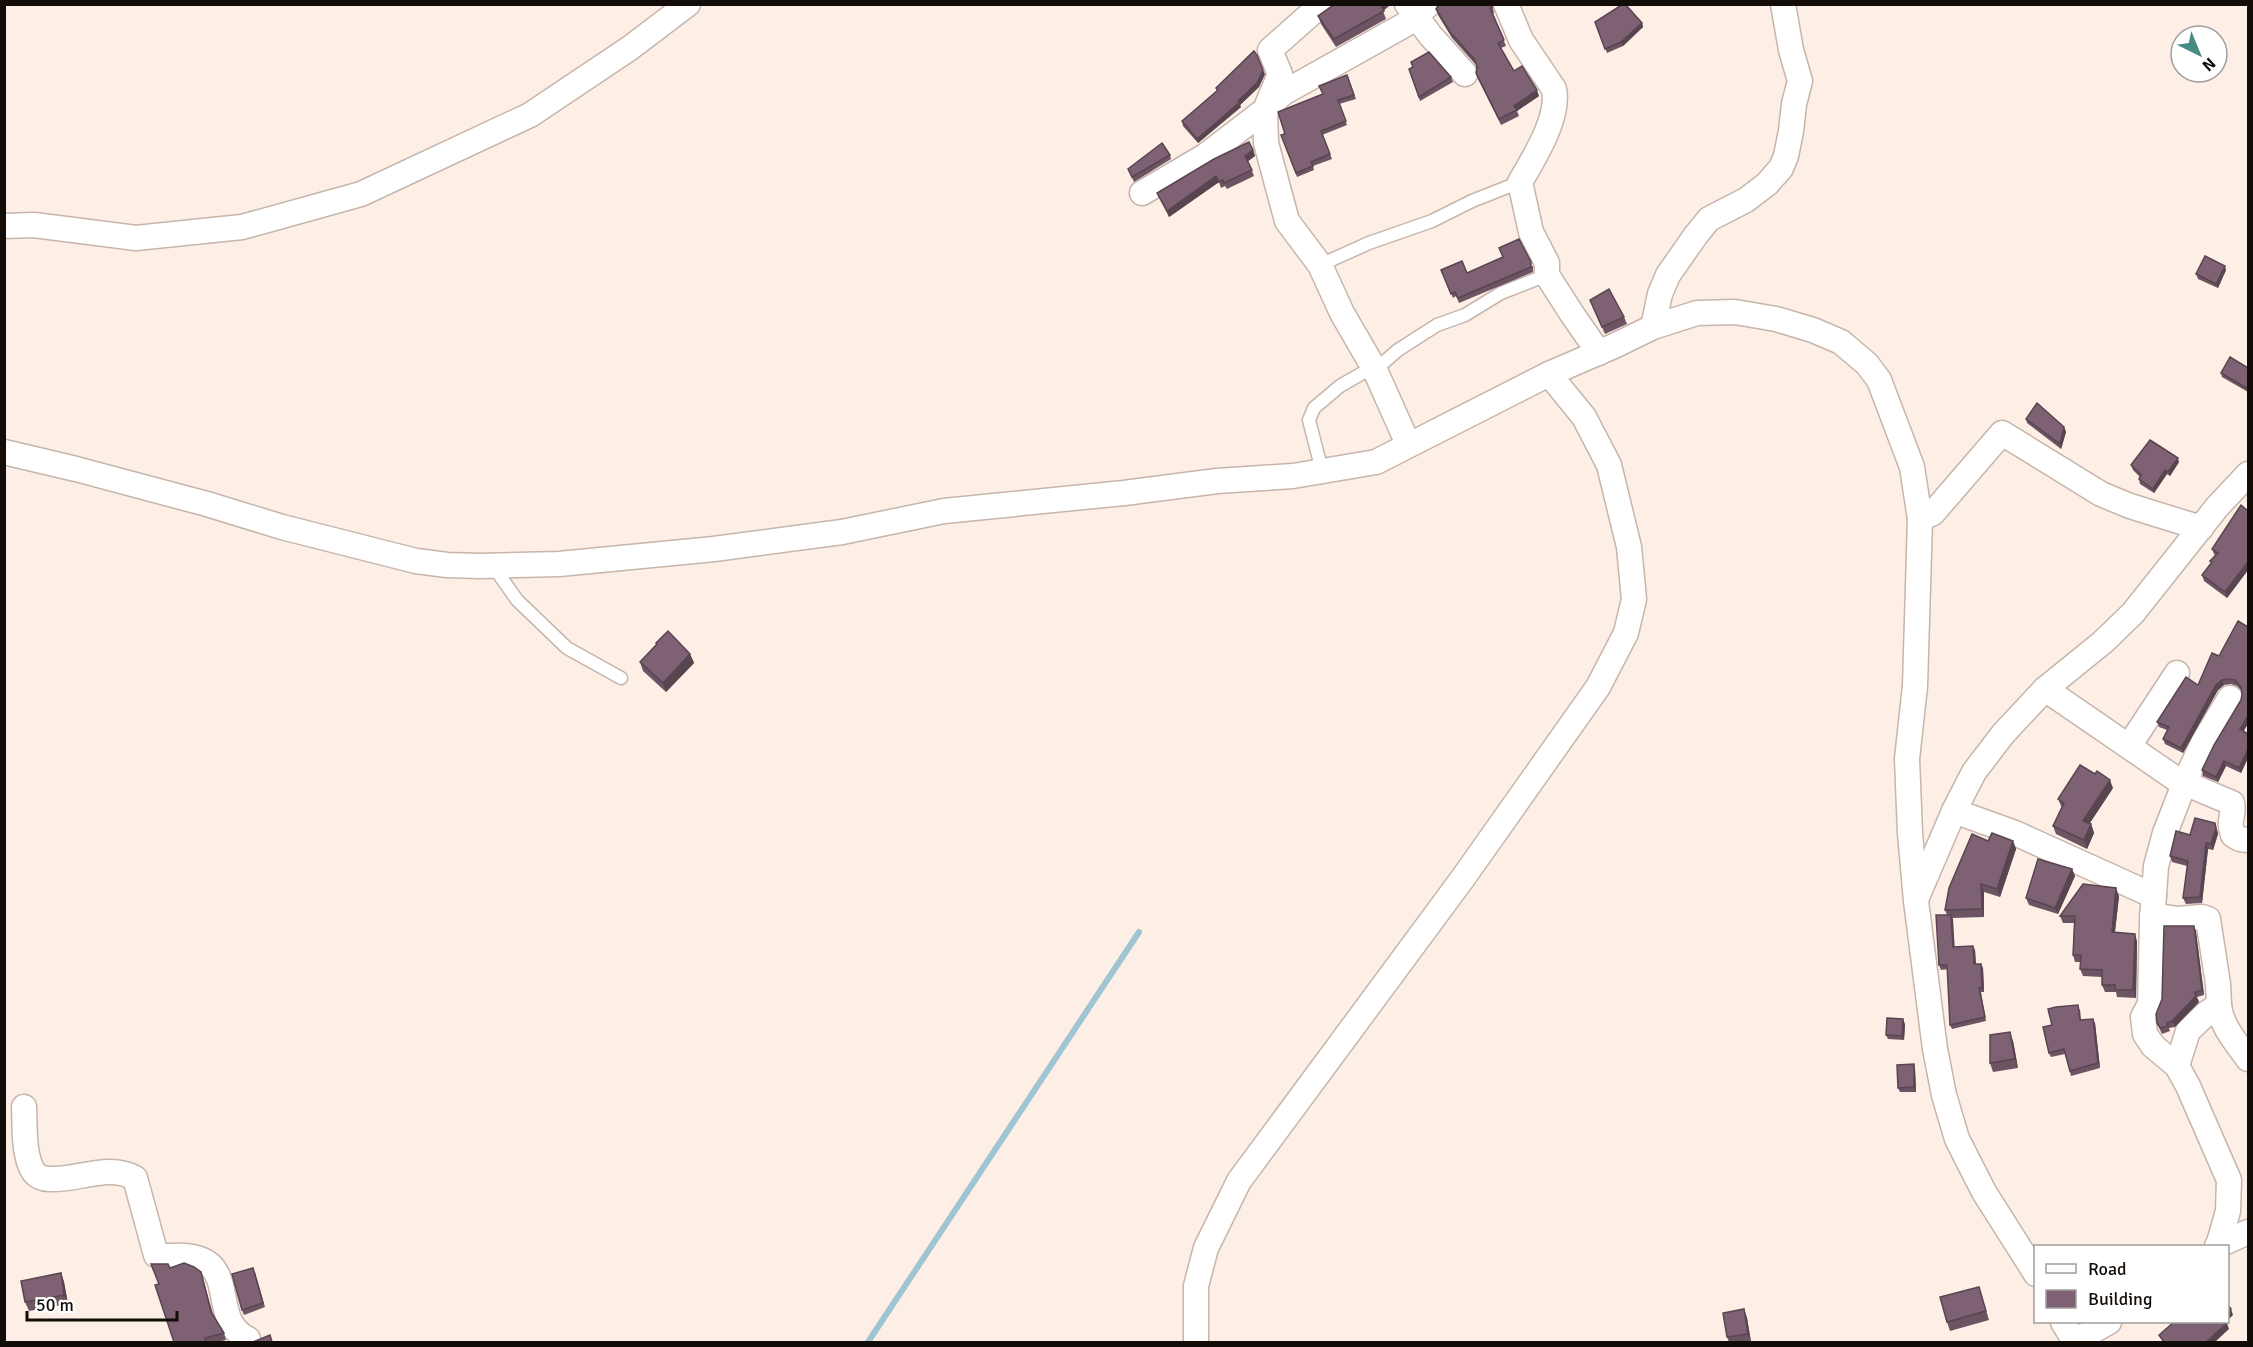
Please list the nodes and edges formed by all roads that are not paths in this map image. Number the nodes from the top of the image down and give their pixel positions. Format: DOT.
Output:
graph roads {
  1 [pos="688,4"];
  2 [pos="1322,4"];
  3 [pos="1506,4"];
  4 [pos="1783,4"];
  5 [pos="1418,8"];
  6 [pos="1465,74"];
  7 [pos="1265,110"];
  8 [pos="1520,182"];
  9 [pos="1142,193"];
  10 [pos="4,226"];
  11 [pos="1320,266"];
  12 [pos="1547,275"];
  13 [pos="1653,327"];
  14 [pos="1599,352"];
  15 [pos="1375,370"];
  16 [pos="1549,374"];
  17 [pos="1408,444"];
  18 [pos="4,452"];
  19 [pos="1322,471"];
  20 [pos="2248,474"];
  21 [pos="1920,519"];
  22 [pos="2201,528"];
  23 [pos="493,566"];
  24 [pos="2177,673"];
  25 [pos="621,678"];
  26 [pos="2046,689"];
  27 [pos="2230,698"];
  28 [pos="2129,746"];
  29 [pos="2180,783"];
  30 [pos="1954,812"];
  31 [pos="2248,840"];
  32 [pos="1916,901"];
  33 [pos="2153,905"];
  34 [pos="2219,1005"];
  35 [pos="2248,1059"];
  36 [pos="2177,1066"];
  37 [pos="24,1107"];
  38 [pos="2248,1232"];
  39 [pos="2218,1245"];
  40 [pos="2220,1245"];
  41 [pos="2034,1271"];
  42 [pos="2107,1323"];
  43 [pos="2072,1337"];
  44 [pos="246,1342"];
  45 [pos="1196,1342"];
  1 -- 10 [label="street"];
  2 -- 7 [label="street"];
  3 -- 8 [label="street"];
  4 -- 13 [label="street"];
  5 -- 6 [label="street"];
  5 -- 7 [label="street"];
  7 -- 9 [label="street"];
  7 -- 11 [label="street"];
  8 -- 11 [label="lane"];
  8 -- 12 [label="street"];
  11 -- 15 [label="street"];
  12 -- 14 [label="street"];
  12 -- 15 [label="lane"];
  13 -- 14 [label="street"];
  13 -- 21 [label="street"];
  14 -- 16 [label="street"];
  15 -- 17 [label="street"];
  15 -- 19 [label="lane"];
  16 -- 17 [label="street"];
  16 -- 45 [label="street"];
  17 -- 19 [label="street"];
  18 -- 23 [label="street"];
  19 -- 23 [label="street"];
  20 -- 22 [label="street"];
  21 -- 22 [label="street"];
  21 -- 32 [label="street"];
  22 -- 26 [label="street"];
  23 -- 25 [label="lane"];
  24 -- 28 [label="street"];
  26 -- 28 [label="street"];
  26 -- 30 [label="street"];
  27 -- 29 [label="street"];
  28 -- 29 [label="street"];
  29 -- 31 [label="street"];
  29 -- 33 [label="street"];
  30 -- 32 [label="street"];
  30 -- 33 [label="street"];
  32 -- 41 [label="street"];
  33 -- 34 [label="street"];
  33 -- 36 [label="street"];
  34 -- 35 [label="street"];
  34 -- 36 [label="street"];
  36 -- 39 [label="street"];
  37 -- 44 [label="street"];
  38 -- 40 [label="street"];
  42 -- 43 [label="street"];
}
